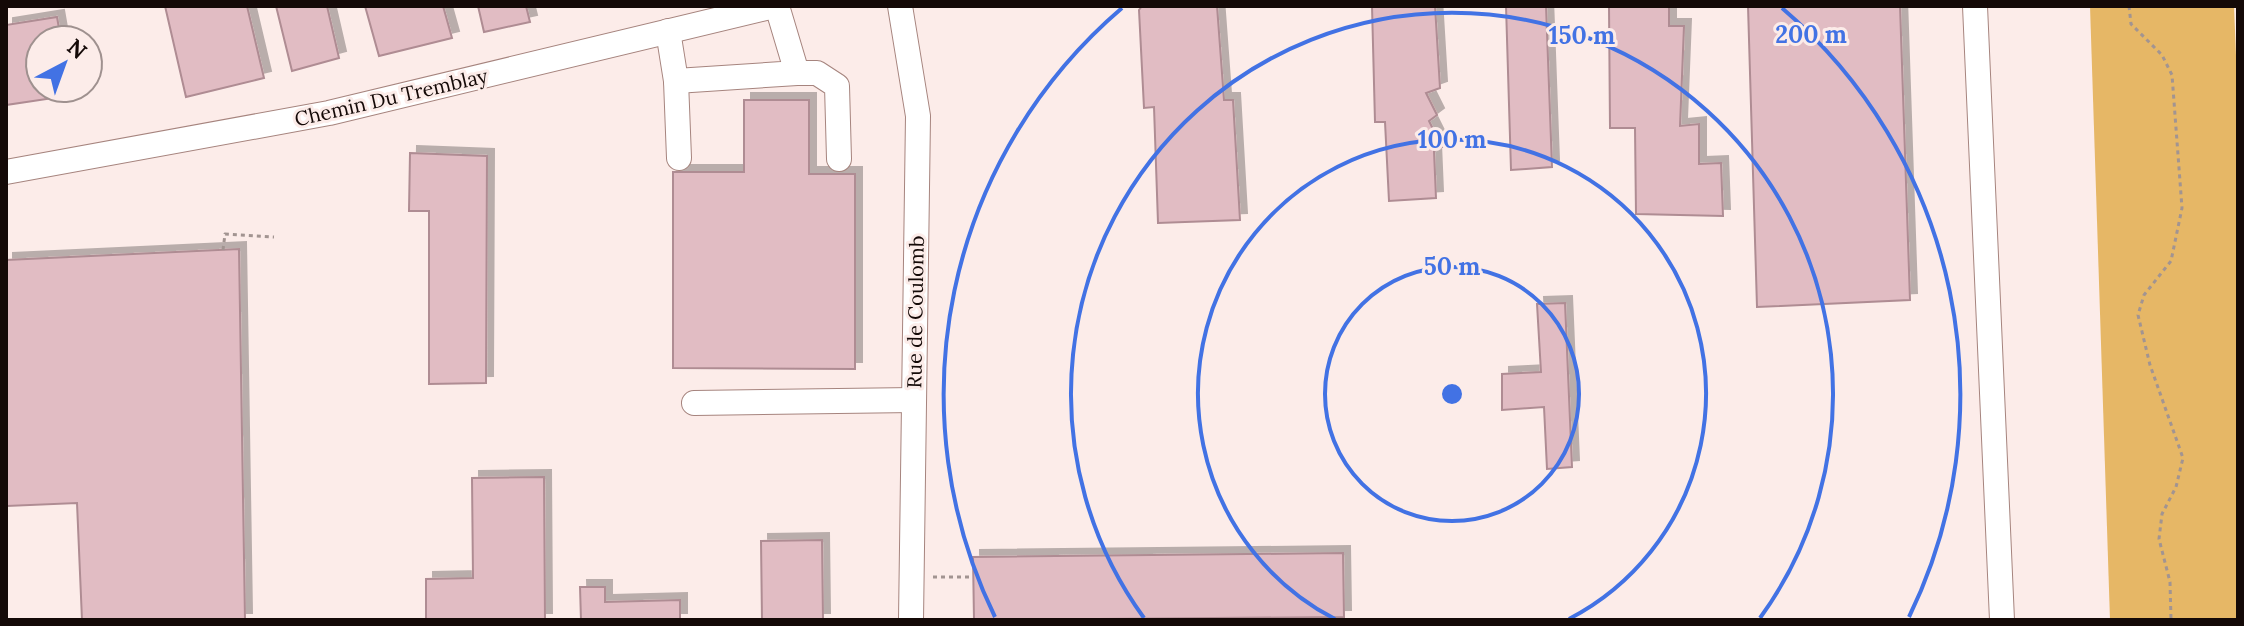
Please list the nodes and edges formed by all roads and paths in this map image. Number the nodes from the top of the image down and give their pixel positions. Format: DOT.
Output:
graph roads {
  1 [pos="775,6"];
  2 [pos="900,6"];
  3 [pos="1975,6"];
  4 [pos="2129,6"];
  5 [pos="668,31"];
  6 [pos="797,73"];
  7 [pos="676,81"];
  8 [pos="679,158"];
  9 [pos="839,159"];
  10 [pos="6,172"];
  11 [pos="274,237"];
  12 [pos="223,250"];
  13 [pos="914,400"];
  14 [pos="694,403"];
  15 [pos="911,577"];
  16 [pos="973,577"];
  17 [pos="911,620"];
  18 [pos="2002,620"];
  19 [pos="2171,620"];
  1 -- 5 [label="street, Chemin Du Tremblay"];
  1 -- 6 [label="street"];
  2 -- 13 [label="street, Rue de Coulomb"];
  3 -- 18 [label="street"];
  4 -- 19 [label="path"];
  5 -- 7 [label="street"];
  5 -- 10 [label="street, Chemin Du Tremblay"];
  6 -- 7 [label="street"];
  6 -- 9 [label="street"];
  7 -- 8 [label="street"];
  11 -- 12 [label="path"];
  13 -- 14 [label="street"];
  13 -- 15 [label="street, Rue de Coulomb"];
  15 -- 16 [label="path"];
  15 -- 17 [label="street, Rue de Coulomb"];
}
